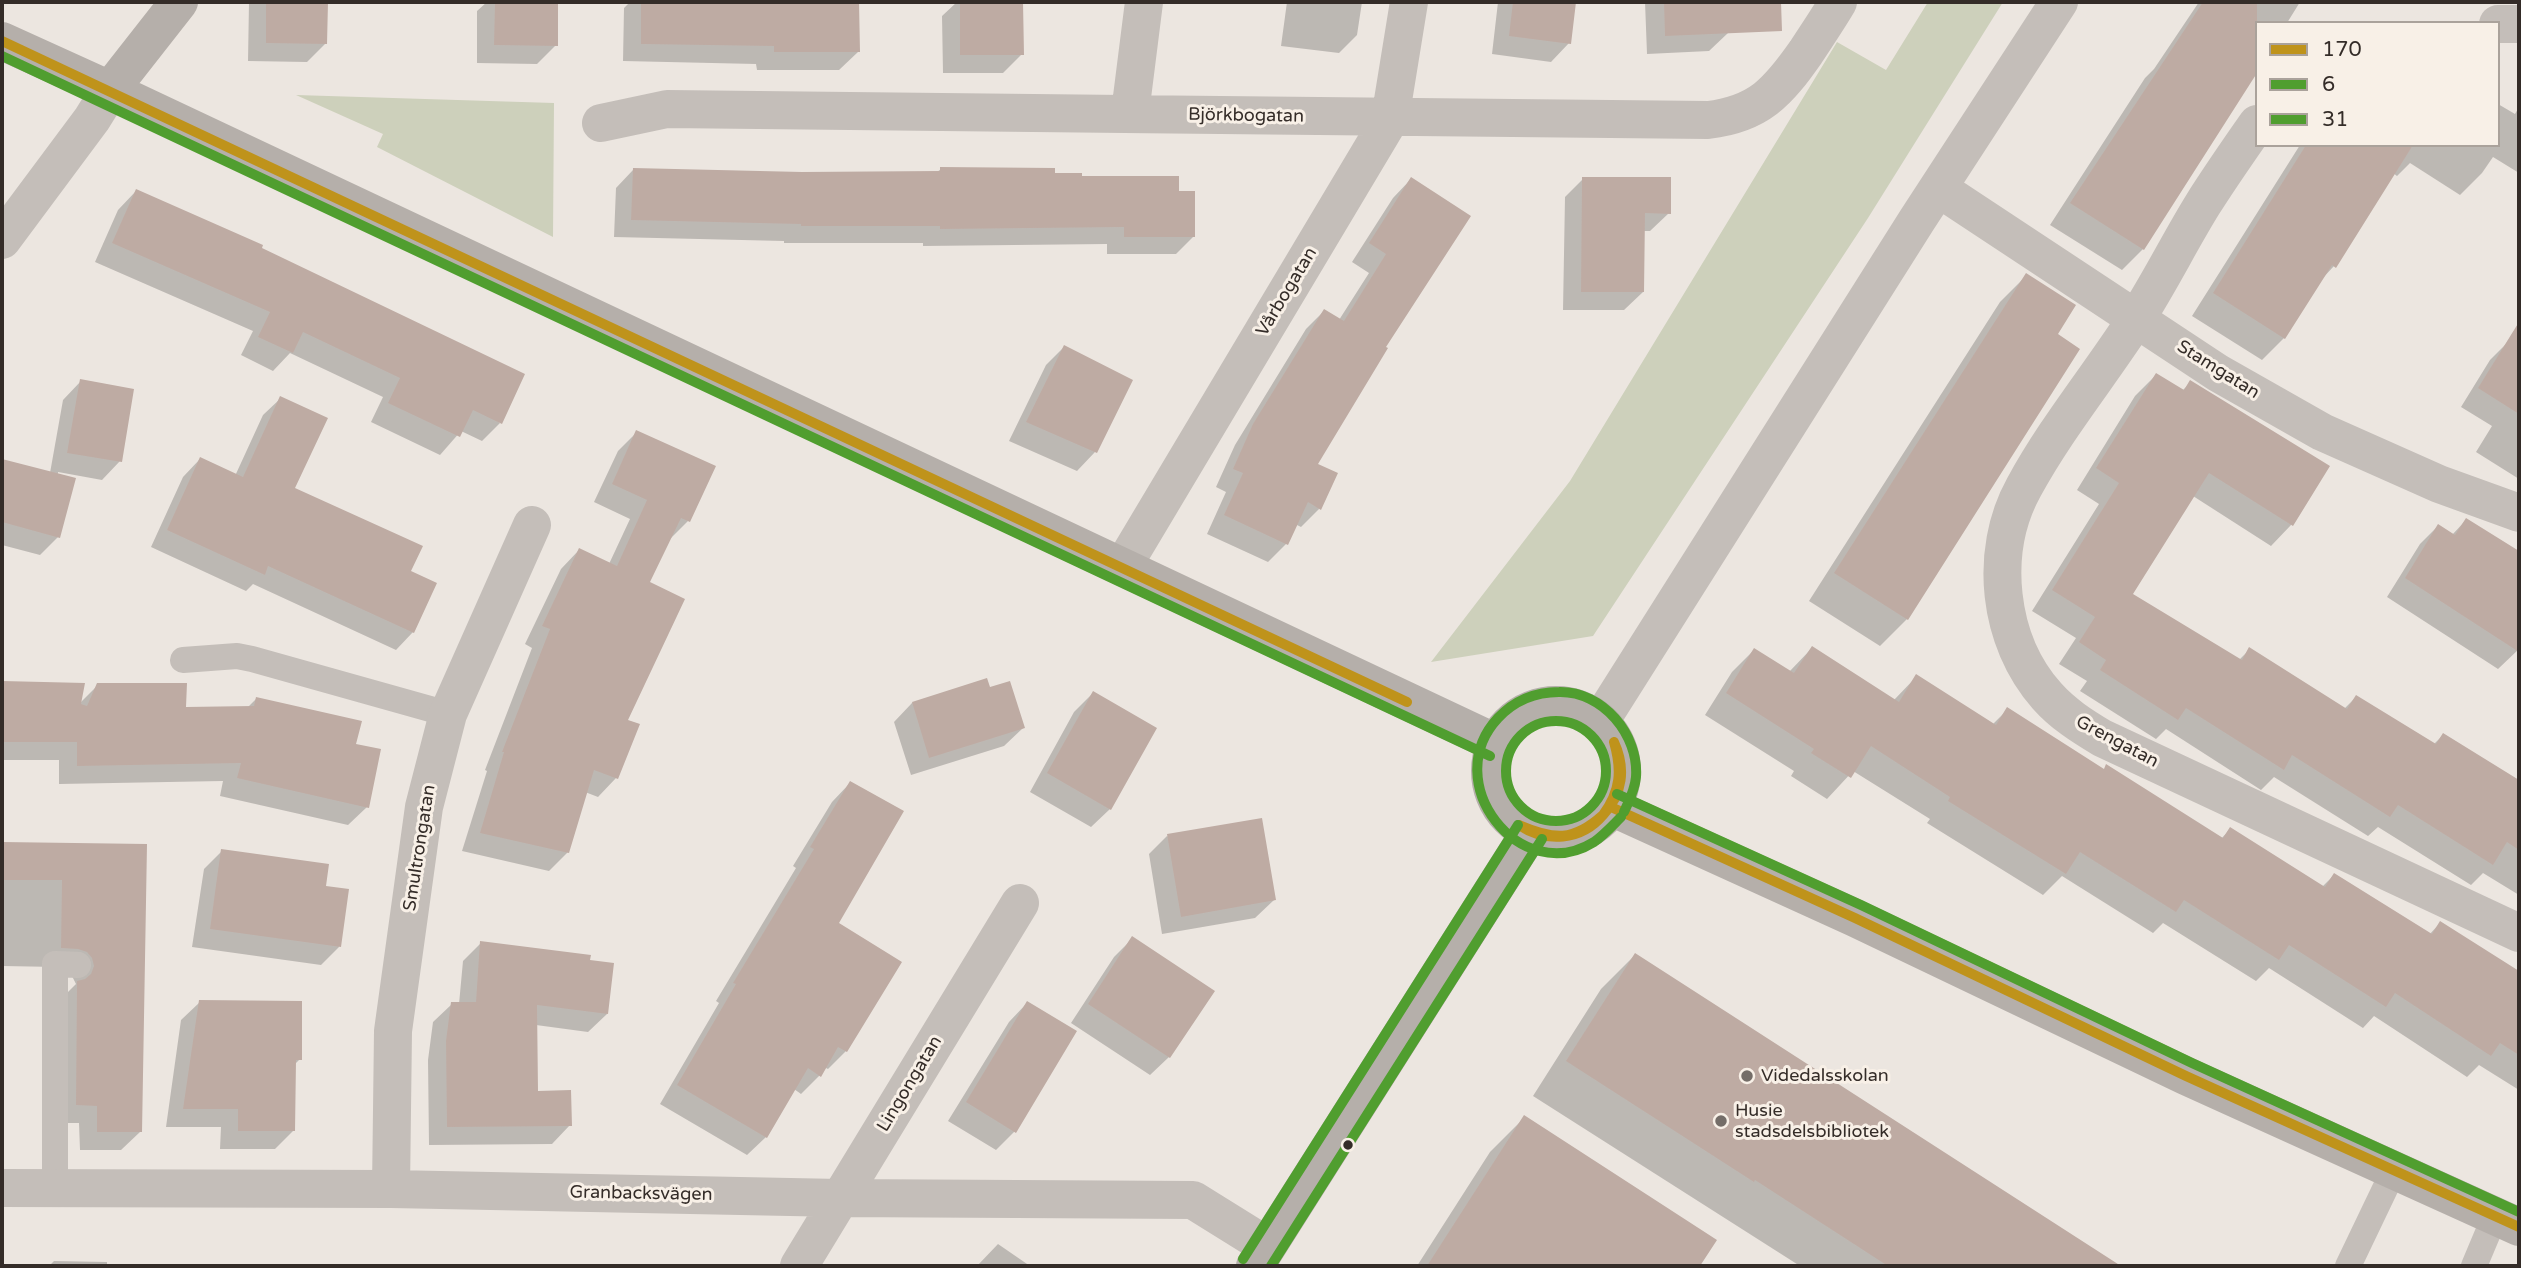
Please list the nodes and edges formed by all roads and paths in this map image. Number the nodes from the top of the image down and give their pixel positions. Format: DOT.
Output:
graph roads {
  1 [pos="179,2"];
  2 [pos="1144,2"];
  3 [pos="1409,2"];
  4 [pos="1838,2"];
  5 [pos="2059,2"];
  6 [pos="2500,24"];
  7 [pos="2519,24"];
  8 [pos="2,41"];
  9 [pos="110,90"];
  10 [pos="1130,113"];
  11 [pos="1390,119"];
  12 [pos="601,122"];
  13 [pos="2255,127"];
  14 [pos="1938,188"];
  15 [pos="2,240"];
  16 [pos="2137,318"];
  17 [pos="2519,513"];
  18 [pos="532,525"];
  19 [pos="1123,566"];
  20 [pos="183,660"];
  21 [pos="448,714"];
  22 [pos="1601,720"];
  23 [pos="1496,743"];
  24 [pos="1611,807"];
  25 [pos="1530,832"];
  26 [pos="1020,903"];
  27 [pos="2519,933"];
  28 [pos="78,965"];
  29 [pos="2394,1170"];
  30 [pos="2,1188"];
  31 [pos="55,1188"];
  32 [pos="391,1189"];
  33 [pos="840,1198"];
  34 [pos="2507,1222"];
  35 [pos="1261,1256"];
  36 [pos="799,1266"];
  37 [pos="2348,1266"];
  38 [pos="2474,1266"];
  1 -- 9 [label="street"];
  2 -- 10 [label="street"];
  3 -- 11 [label="street, Vårbogatan"];
  4 -- 11 [label="street, Björkbogatan"];
  5 -- 14 [label="street"];
  6 -- 7 [label="street"];
  8 -- 9 [label="street"];
  9 -- 15 [label="street"];
  9 -- 19 [label="street"];
  10 -- 11 [label="street, Björkbogatan"];
  10 -- 12 [label="street, Björkbogatan"];
  11 -- 19 [label="street, Vårbogatan"];
  13 -- 16 [label="street, Grengatan"];
  14 -- 16 [label="street, Stamgatan"];
  14 -- 22 [label="street"];
  16 -- 17 [label="street, Stamgatan"];
  16 -- 27 [label="street, Grengatan"];
  18 -- 21 [label="street, Smultrongatan"];
  19 -- 23 [label="street"];
  20 -- 21 [label="lane"];
  21 -- 32 [label="street, Smultrongatan"];
  22 -- 23 [label="street"];
  22 -- 24 [label="street"];
  23 -- 25 [label="street"];
  24 -- 25 [label="street"];
  24 -- 29 [label="street"];
  25 -- 35 [label="street"];
  26 -- 33 [label="street, Lingongatan"];
  28 -- 31 [label="lane"];
  29 -- 34 [label="street"];
  29 -- 37 [label="lane"];
  30 -- 31 [label="street, Granbacksvägen"];
  31 -- 32 [label="street, Granbacksvägen"];
  32 -- 33 [label="street, Granbacksvägen"];
  33 -- 35 [label="street, Granbacksvägen"];
  33 -- 36 [label="street, Lingongatan"];
  34 -- 38 [label="lane"];
}
